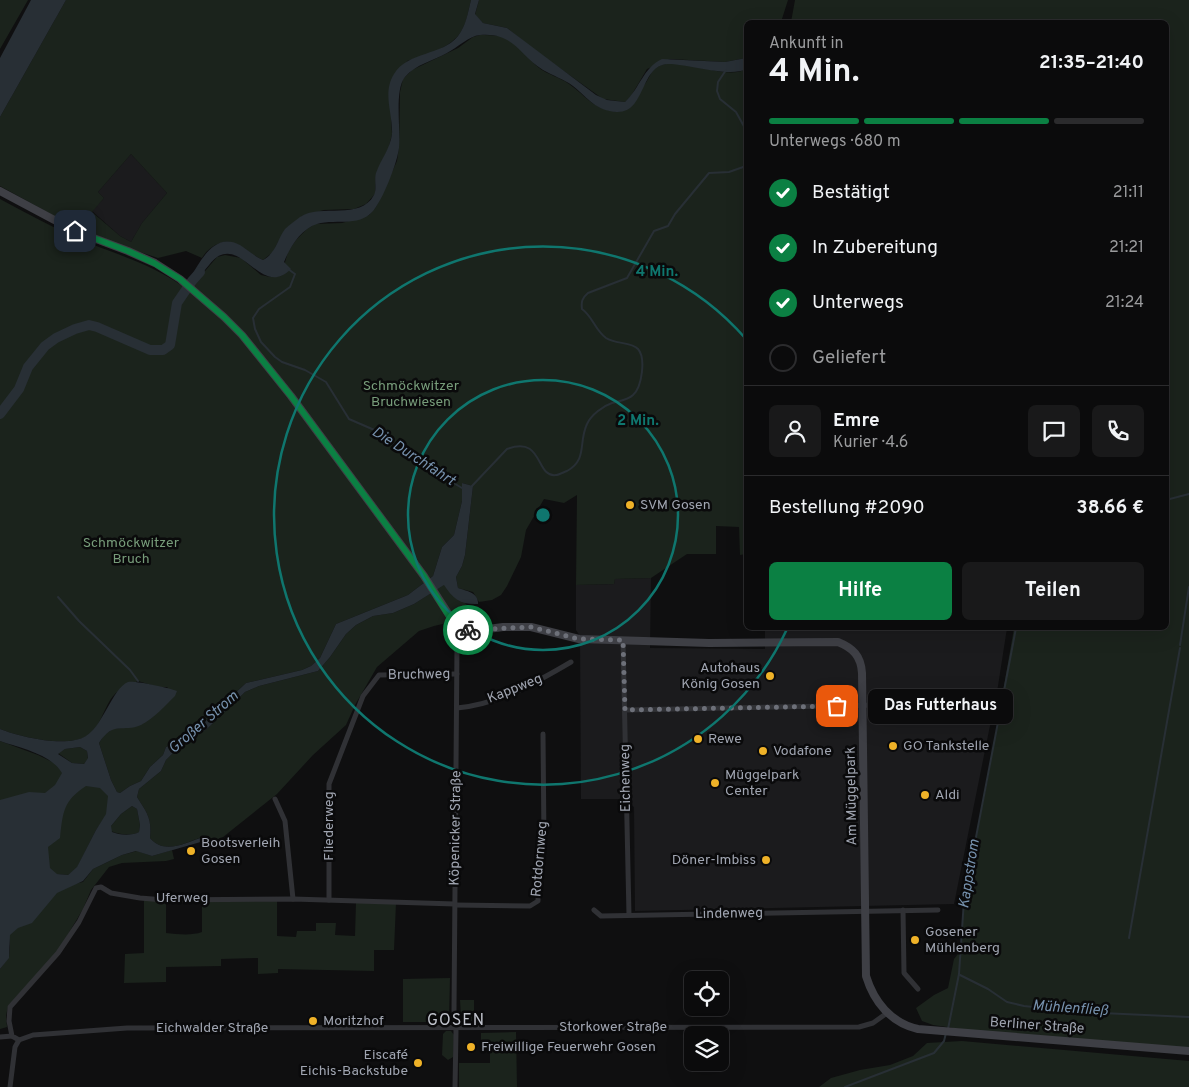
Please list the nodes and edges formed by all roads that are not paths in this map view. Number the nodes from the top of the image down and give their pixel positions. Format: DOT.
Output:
graph roads {
  1 [pos="0,191"];
  2 [pos="464,629"];
  3 [pos="623,640"];
  4 [pos="571,662"];
  5 [pos="457,674"];
  6 [pos="932,704"];
  7 [pos="863,705"];
  8 [pos="457,708"];
  9 [pos="625,710"];
  10 [pos="352,727"];
  11 [pos="543,734"];
  12 [pos="275,799"];
  13 [pos="293,898"];
  14 [pos="329,900"];
  15 [pos="455,905"];
  16 [pos="594,910"];
  17 [pos="866,910"];
  18 [pos="903,910"];
  19 [pos="938,910"];
  20 [pos="629,915"];
  21 [pos="918,989"];
  22 [pos="887,1013"];
  23 [pos="456,1028"];
  24 [pos="12,1036"];
  25 [pos="0,1037"];
  26 [pos="19,1040"];
  27 [pos="1189,1051"];
  28 [pos="10,1087"];
  29 [pos="455,1087"];
  1 -- 2 [label="main road"];
  2 -- 3 [label="main road, Am Müggelpark"];
  2 -- 5 [label="street, Köpenicker Straße"];
  3 -- 7 [label="main road, Am Müggelpark"];
  3 -- 9 [label="street, Eichenweg"];
  4 -- 8 [label="street, Kappweg"];
  5 -- 8 [label="street, Köpenicker Straße"];
  5 -- 10 [label="street, Bruchweg"];
  6 -- 7 [label="street"];
  7 -- 9 [label="street"];
  7 -- 17 [label="main road, Am Müggelpark"];
  8 -- 15 [label="street, Köpenicker Straße"];
  9 -- 20 [label="street, Eichenweg"];
  10 -- 14 [label="street, Fliederweg"];
  11 -- 15 [label="street, Rotdornweg"];
  12 -- 13 [label="street"];
  13 -- 14 [label="street, Uferweg"];
  13 -- 24 [label="street, Uferweg"];
  14 -- 15 [label="street, Uferweg"];
  15 -- 23 [label="street, Köpenicker Straße"];
  16 -- 20 [label="street, Lindenweg"];
  17 -- 18 [label="street, Lindenweg"];
  17 -- 20 [label="street, Lindenweg"];
  17 -- 22 [label="main road, Am Müggelpark"];
  18 -- 19 [label="street, Lindenweg"];
  18 -- 21 [label="street"];
  22 -- 23 [label="street, Storkower Straße"];
  22 -- 27 [label="main road, Berliner Straße"];
  23 -- 26 [label="street, Eichwalder Straße"];
  23 -- 29 [label="street, Köpenicker Straße"];
  24 -- 25 [label="street"];
  24 -- 26 [label="street"];
  26 -- 28 [label="street"];
}
